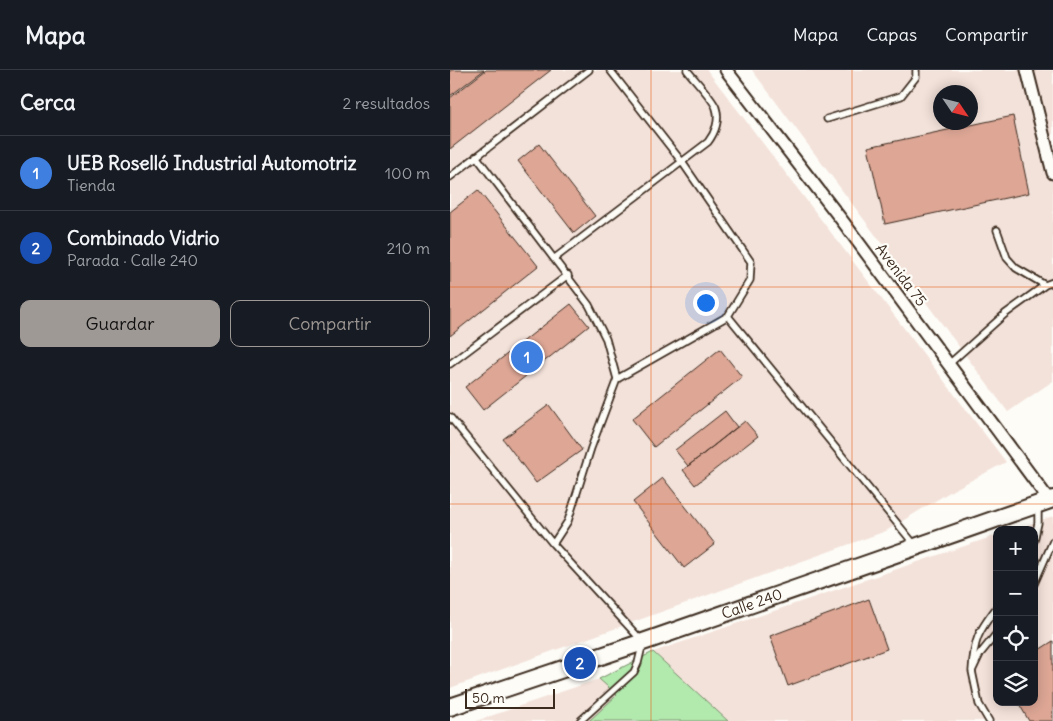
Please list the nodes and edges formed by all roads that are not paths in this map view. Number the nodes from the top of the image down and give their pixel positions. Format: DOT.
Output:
graph roads {
  1 [pos="589,70"];
  2 [pos="610,70"];
  3 [pos="687,70"];
  4 [pos="726,70"];
  5 [pos="916,70"];
  6 [pos="1028,70"];
  7 [pos="827,119"];
  8 [pos="476,156"];
  9 [pos="682,162"];
  10 [pos="1053,173"];
  11 [pos="450,177"];
  12 [pos="997,230"];
  13 [pos="555,258"];
  14 [pos="568,275"];
  15 [pos="1053,282"];
  16 [pos="1045,285"];
  17 [pos="728,316"];
  18 [pos="450,364"];
  19 [pos="949,364"];
  20 [pos="617,380"];
  21 [pos="450,417"];
  22 [pos="1047,501"];
  23 [pos="1037,526"];
  24 [pos="1053,541"];
  25 [pos="553,544"];
  26 [pos="915,546"];
  27 [pos="1038,575"];
  28 [pos="993,612"];
  29 [pos="993,638"];
  30 [pos="643,642"];
  31 [pos="972,671"];
  32 [pos="450,707"];
  33 [pos="580,721"];
  34 [pos="989,721"];
  1 -- 8 [label="lane"];
  2 -- 9 [label="lane"];
  3 -- 9 [label="lane"];
  4 -- 19 [label="street, Avenida 75"];
  5 -- 7 [label="lane"];
  6 -- 10 [label="street"];
  8 -- 11 [label="lane"];
  8 -- 13 [label="lane"];
  9 -- 13 [label="lane"];
  9 -- 17 [label="lane"];
  12 -- 16 [label="lane"];
  13 -- 14 [label="lane"];
  14 -- 18 [label="lane"];
  14 -- 20 [label="lane"];
  15 -- 16 [label="lane"];
  16 -- 19 [label="lane"];
  17 -- 20 [label="lane"];
  17 -- 26 [label="lane"];
  19 -- 22 [label="street, Avenida 75"];
  20 -- 25 [label="lane"];
  21 -- 25 [label="lane"];
  22 -- 23 [label="lane"];
  22 -- 26 [label="main road, Calle 240"];
  24 -- 27 [label="lane"];
  25 -- 30 [label="lane"];
  26 -- 30 [label="main road, Calle 240"];
  28 -- 31 [label="lane"];
  29 -- 31 [label="lane"];
  30 -- 32 [label="main road, Calle 240"];
  30 -- 33 [label="lane"];
  31 -- 34 [label="lane"];
}
